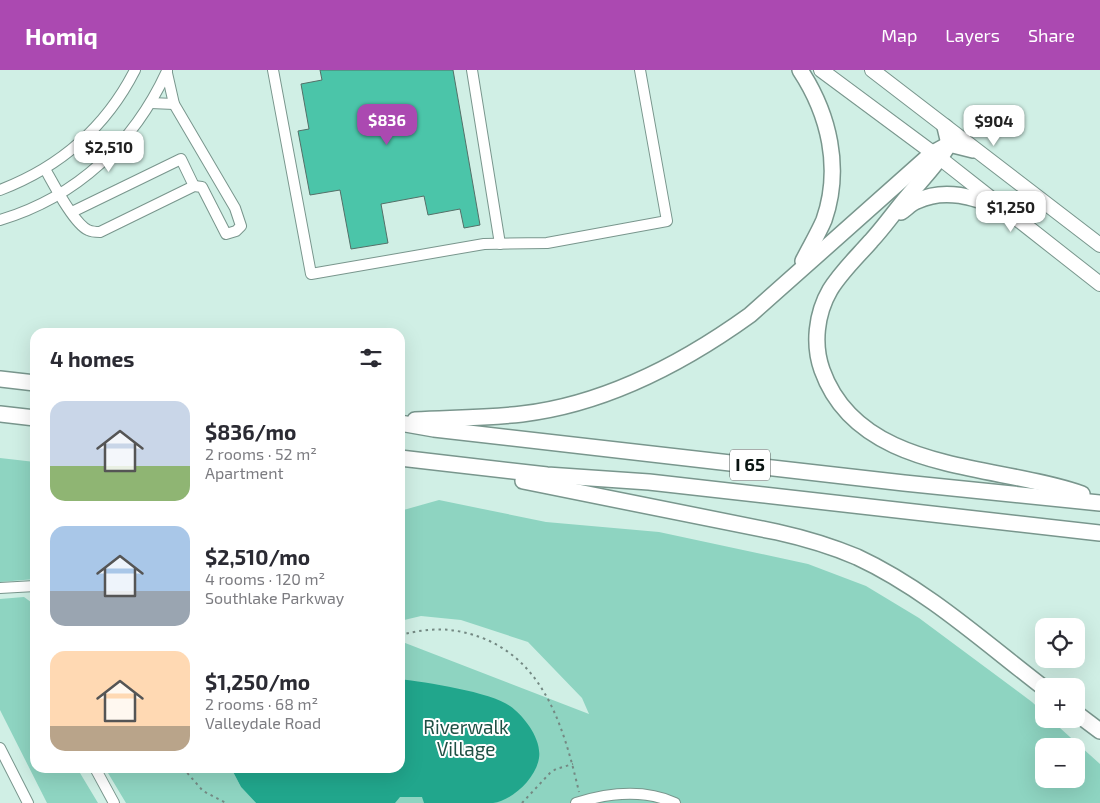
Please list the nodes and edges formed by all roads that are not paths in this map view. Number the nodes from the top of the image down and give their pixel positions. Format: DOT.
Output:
graph roads {
  1 [pos="135,70"];
  2 [pos="273,70"];
  3 [pos="472,70"];
  4 [pos="640,70"];
  5 [pos="800,70"];
  6 [pos="821,70"];
  7 [pos="872,70"];
  8 [pos="167,71"];
  9 [pos="150,103"];
  10 [pos="174,104"];
  11 [pos="945,126"];
  12 [pos="949,144"];
  13 [pos="973,150"];
  14 [pos="936,156"];
  15 [pos="45,168"];
  16 [pos="194,186"];
  17 [pos="0,190"];
  18 [pos="60,195"];
  19 [pos="1002,208"];
  20 [pos="72,212"];
  21 [pos="893,216"];
  22 [pos="0,220"];
  23 [pos="500,244"];
  24 [pos="1100,245"];
  25 [pos="798,271"];
  26 [pos="1100,284"];
  27 [pos="0,379"];
  28 [pos="30,382"];
  29 [pos="0,414"];
  30 [pos="30,417"];
  31 [pos="405,422"];
  32 [pos="405,423"];
  33 [pos="405,459"];
  34 [pos="464,466"];
  35 [pos="1100,502"];
  36 [pos="1100,533"];
  37 [pos="30,586"];
  38 [pos="0,588"];
  39 [pos="1035,681"];
  40 [pos="1085,720"];
  41 [pos="1100,731"];
  42 [pos="0,748"];
  43 [pos="98,773"];
  44 [pos="579,802"];
  45 [pos="28,803"];
  46 [pos="114,803"];
  47 [pos="675,803"];
  1 -- 15 [label="street"];
  2 -- 23 [label="street"];
  3 -- 23 [label="street"];
  4 -- 23 [label="street"];
  5 -- 25 [label="highway"];
  6 -- 14 [label="main road"];
  7 -- 11 [label="main road"];
  8 -- 9 [label="street"];
  8 -- 10 [label="street"];
  9 -- 10 [label="street"];
  9 -- 18 [label="street"];
  10 -- 16 [label="street"];
  11 -- 12 [label="highway"];
  11 -- 13 [label="main road"];
  12 -- 13 [label="highway"];
  12 -- 14 [label="highway"];
  13 -- 24 [label="main road"];
  14 -- 19 [label="main road"];
  14 -- 21 [label="highway"];
  14 -- 25 [label="highway"];
  15 -- 17 [label="street"];
  15 -- 18 [label="street"];
  16 -- 20 [label="street"];
  16 -- 20 [label="street"];
  18 -- 20 [label="street"];
  18 -- 22 [label="street"];
  19 -- 21 [label="highway"];
  19 -- 26 [label="main road"];
  21 -- 35 [label="highway"];
  25 -- 31 [label="highway"];
  27 -- 28 [label="highway"];
  29 -- 30 [label="highway"];
  32 -- 35 [label="highway, I 65"];
  33 -- 34 [label="highway, I 65"];
  34 -- 36 [label="highway, I 65"];
  34 -- 39 [label="highway"];
  37 -- 38 [label="street"];
  40 -- 41 [label="highway"];
  42 -- 45 [label="street"];
  43 -- 46 [label="street"];
  44 -- 47 [label="street"];
}
